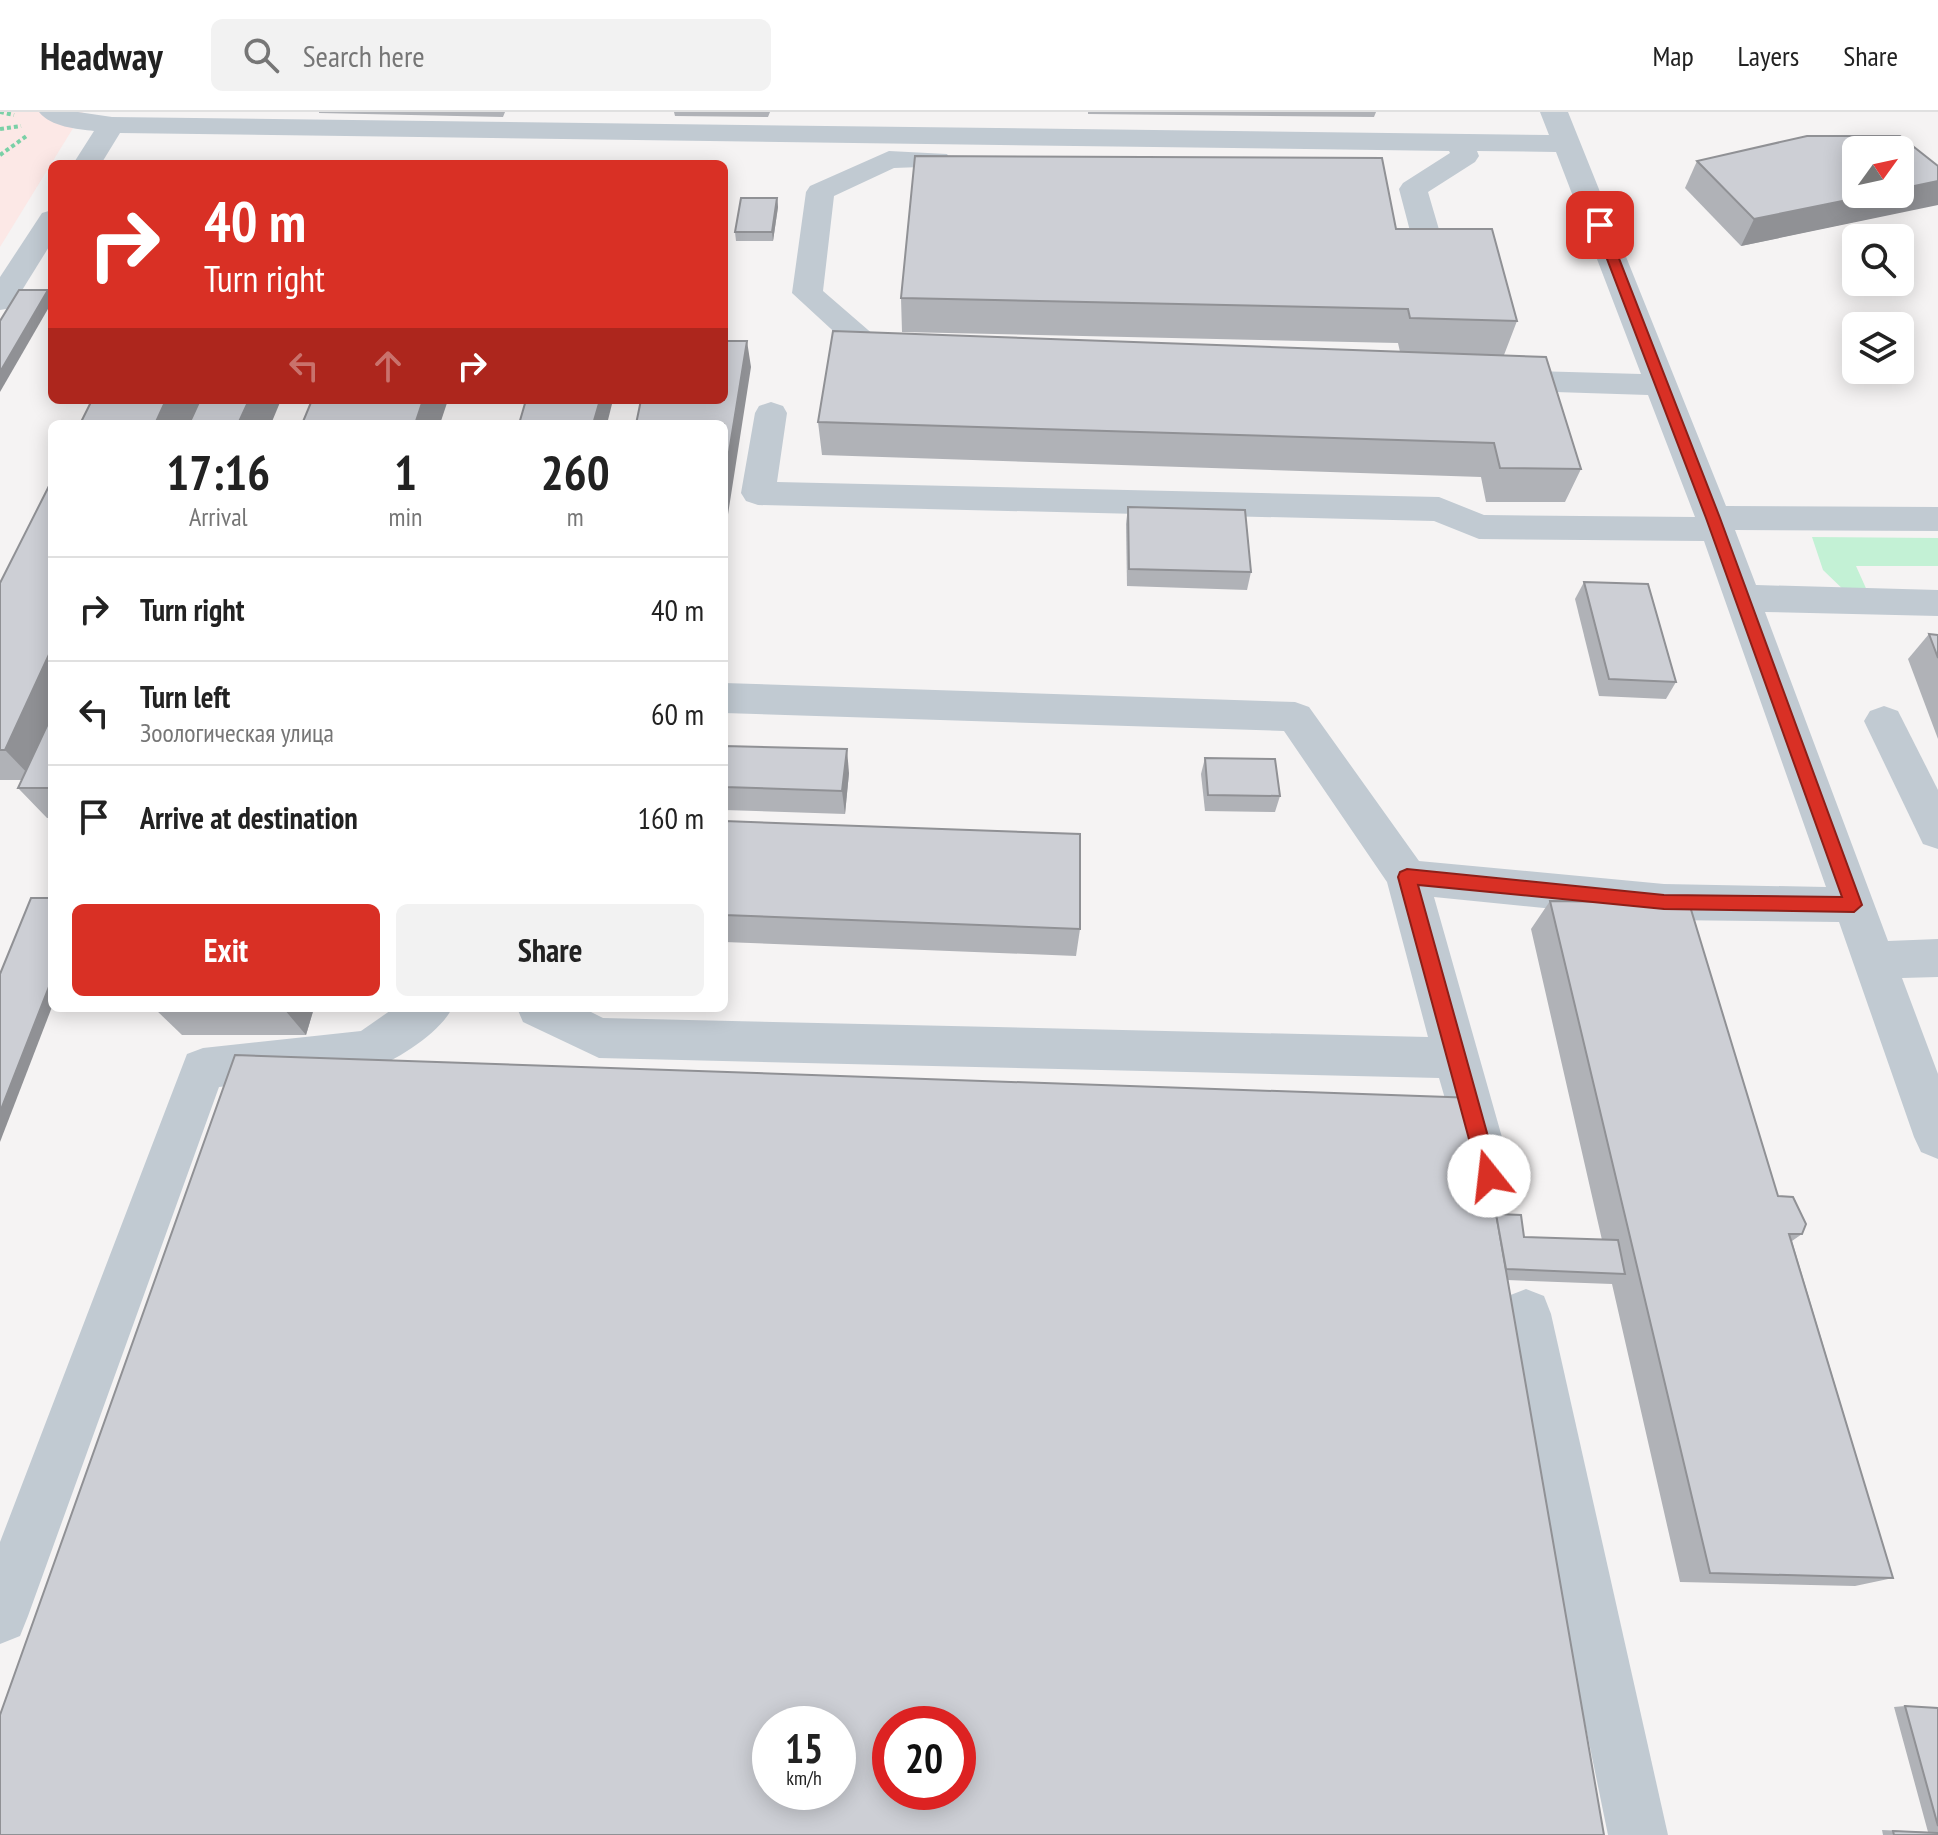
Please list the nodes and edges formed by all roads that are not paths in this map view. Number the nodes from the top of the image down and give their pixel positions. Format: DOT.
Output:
graph roads {
  1 [pos="1554,112"];
  2 [pos="274,118"];
  3 [pos="529,120"];
  4 [pos="44,122"];
  5 [pos="807,122"];
  6 [pos="112,125"];
  7 [pos="1459,142"];
  8 [pos="1569,144"];
  9 [pos="90,160"];
  10 [pos="1331,164"];
  11 [pos="48,225"];
  12 [pos="1430,250"];
  13 [pos="0,301"];
  14 [pos="930,349"];
  15 [pos="1463,378"];
  16 [pos="1661,385"];
  17 [pos="771,413"];
  18 [pos="1938,519"];
  19 [pos="1714,523"];
  20 [pos="1742,598"];
  21 [pos="1938,603"];
  22 [pos="728,698"];
  23 [pos="1884,721"];
  24 [pos="1933,810"];
  25 [pos="1407,877"];
  26 [pos="1854,905"];
  27 [pos="1938,958"];
  28 [pos="1873,960"];
  29 [pos="424,1012"];
  30 [pos="547,1012"];
  31 [pos="1455,1058"];
  32 [pos="1938,1137"];
  33 [pos="1489,1176"];
  34 [pos="1526,1314"];
  35 [pos="0,1616"];
  36 [pos="1638,1835"];
  1 -- 8 [label="street"];
  2 -- 3 [label="street"];
  2 -- 6 [label="street"];
  3 -- 5 [label="street"];
  4 -- 6 [label="street"];
  5 -- 7 [label="street"];
  6 -- 9 [label="street"];
  7 -- 8 [label="street"];
  7 -- 12 [label="street"];
  8 -- 16 [label="street"];
  10 -- 14 [label="street"];
  11 -- 13 [label="street"];
  15 -- 16 [label="street"];
  16 -- 19 [label="street"];
  17 -- 19 [label="street"];
  18 -- 19 [label="street"];
  19 -- 20 [label="street"];
  20 -- 21 [label="street"];
  20 -- 26 [label="street"];
  22 -- 25 [label="street"];
  23 -- 24 [label="street"];
  25 -- 26 [label="street"];
  25 -- 31 [label="street"];
  26 -- 28 [label="street"];
  27 -- 28 [label="street"];
  28 -- 32 [label="street"];
  29 -- 35 [label="street"];
  30 -- 31 [label="street"];
  31 -- 33 [label="street"];
  34 -- 36 [label="street"];
}
